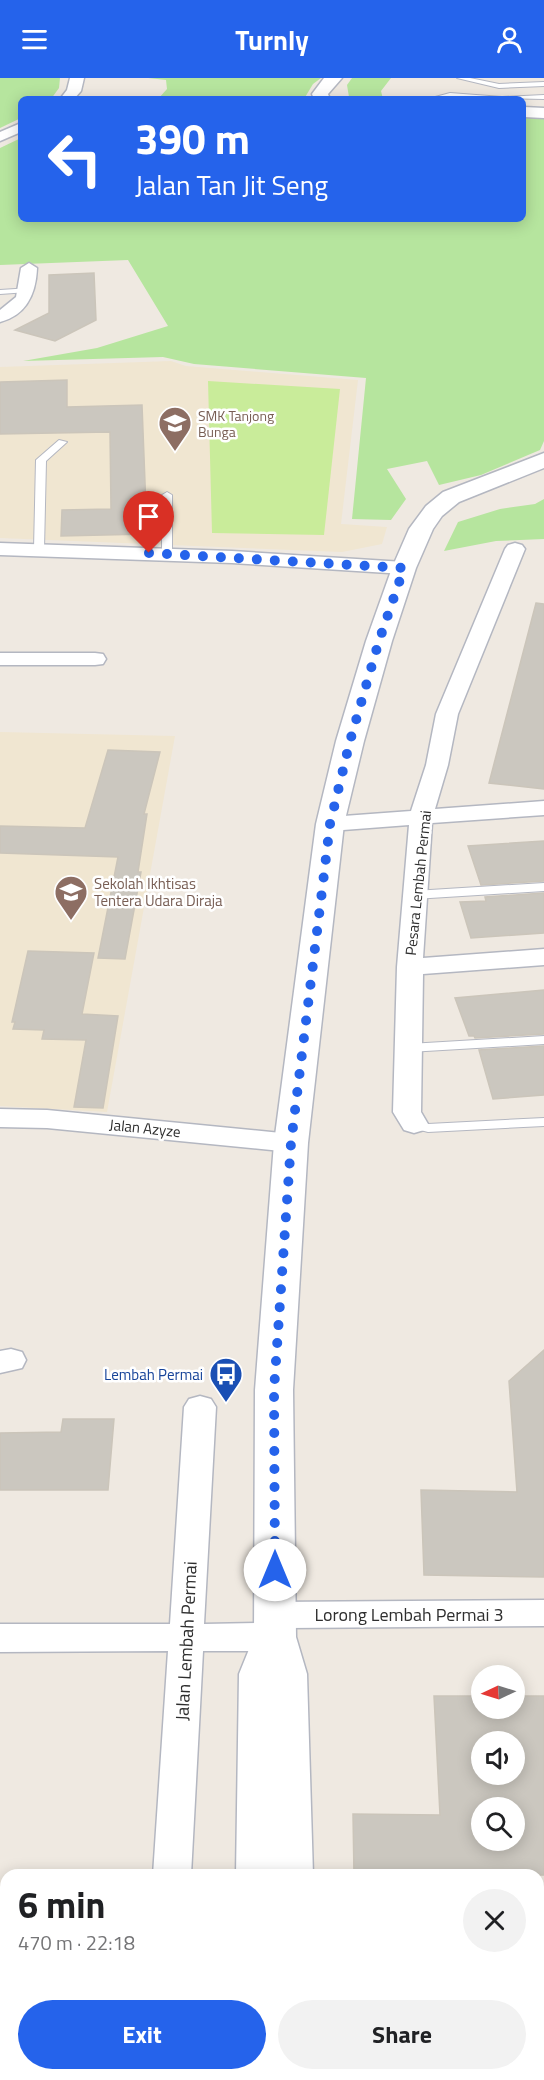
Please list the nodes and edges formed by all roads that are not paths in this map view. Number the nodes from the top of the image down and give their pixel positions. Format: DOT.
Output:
graph roads {
  1 [pos="77,78"];
  2 [pos="334,78"];
  3 [pos="460,78"];
  4 [pos="544,84"];
  5 [pos="70,96"];
  6 [pos="321,96"];
  7 [pos="445,96"];
  8 [pos="463,96"];
  9 [pos="544,97"];
  10 [pos="526,98"];
  11 [pos="526,112"];
  12 [pos="544,113"];
  13 [pos="18,128"];
  14 [pos="0,137"];
  15 [pos="29,268"];
  16 [pos="28,290"];
  17 [pos="0,292"];
  18 [pos="0,317"];
  19 [pos="62,442"];
  20 [pos="544,460"];
  21 [pos="167,495"];
  22 [pos="0,549"];
  23 [pos="39,549"];
  24 [pos="515,549"];
  25 [pos="167,554"];
  26 [pos="404,568"];
  27 [pos="0,659"];
  28 [pos="95,659"];
  29 [pos="544,808"];
  30 [pos="422,817"];
  31 [pos="330,824"];
  32 [pos="544,887"];
  33 [pos="414,895"];
  34 [pos="544,957"];
  35 [pos="410,967"];
  36 [pos="544,1040"];
  37 [pos="409,1048"];
  38 [pos="0,1118"];
  39 [pos="544,1122"];
  40 [pos="414,1124"];
  41 [pos="291,1143"];
  42 [pos="200,1407"];
  43 [pos="544,1613"];
  44 [pos="275,1626"];
  45 [pos="187,1637"];
  46 [pos="0,1638"];
  47 [pos="172,1869"];
  48 [pos="259,1869"];
  49 [pos="290,1869"];
  1 -- 5 [label="street"];
  2 -- 6 [label="main road"];
  3 -- 4 [label="lane"];
  7 -- 8 [label="lane"];
  9 -- 10 [label="lane"];
  11 -- 12 [label="main road"];
  13 -- 14 [label="street"];
  15 -- 16 [label="street"];
  16 -- 17 [label="lane"];
  16 -- 18 [label="street"];
  19 -- 23 [label="lane"];
  20 -- 26 [label="main road"];
  21 -- 25 [label="lane"];
  22 -- 23 [label="street"];
  23 -- 25 [label="street"];
  24 -- 30 [label="street, Pesara Lembah Permai"];
  25 -- 26 [label="street"];
  26 -- 31 [label="main road"];
  27 -- 28 [label="street"];
  29 -- 30 [label="street"];
  30 -- 31 [label="street"];
  30 -- 33 [label="street, Pesara Lembah Permai"];
  31 -- 41 [label="main road"];
  32 -- 33 [label="lane"];
  33 -- 35 [label="street, Pesara Lembah Permai"];
  34 -- 35 [label="street"];
  35 -- 37 [label="street, Pesara Lembah Permai"];
  36 -- 37 [label="lane"];
  37 -- 40 [label="street, Pesara Lembah Permai"];
  38 -- 41 [label="street, Jalan Azyze"];
  39 -- 40 [label="lane"];
  41 -- 44 [label="main road"];
  42 -- 45 [label="street, Jalan Lembah Permai"];
  43 -- 44 [label="street, Lorong Lembah Permai 3"];
  44 -- 45 [label="street, Lorong Lembah Permai 3"];
  44 -- 48 [label="main road"];
  44 -- 49 [label="main road"];
  45 -- 46 [label="street, Lorong Lembah Permai 3"];
  45 -- 47 [label="street, Jalan Lembah Permai"];
}
